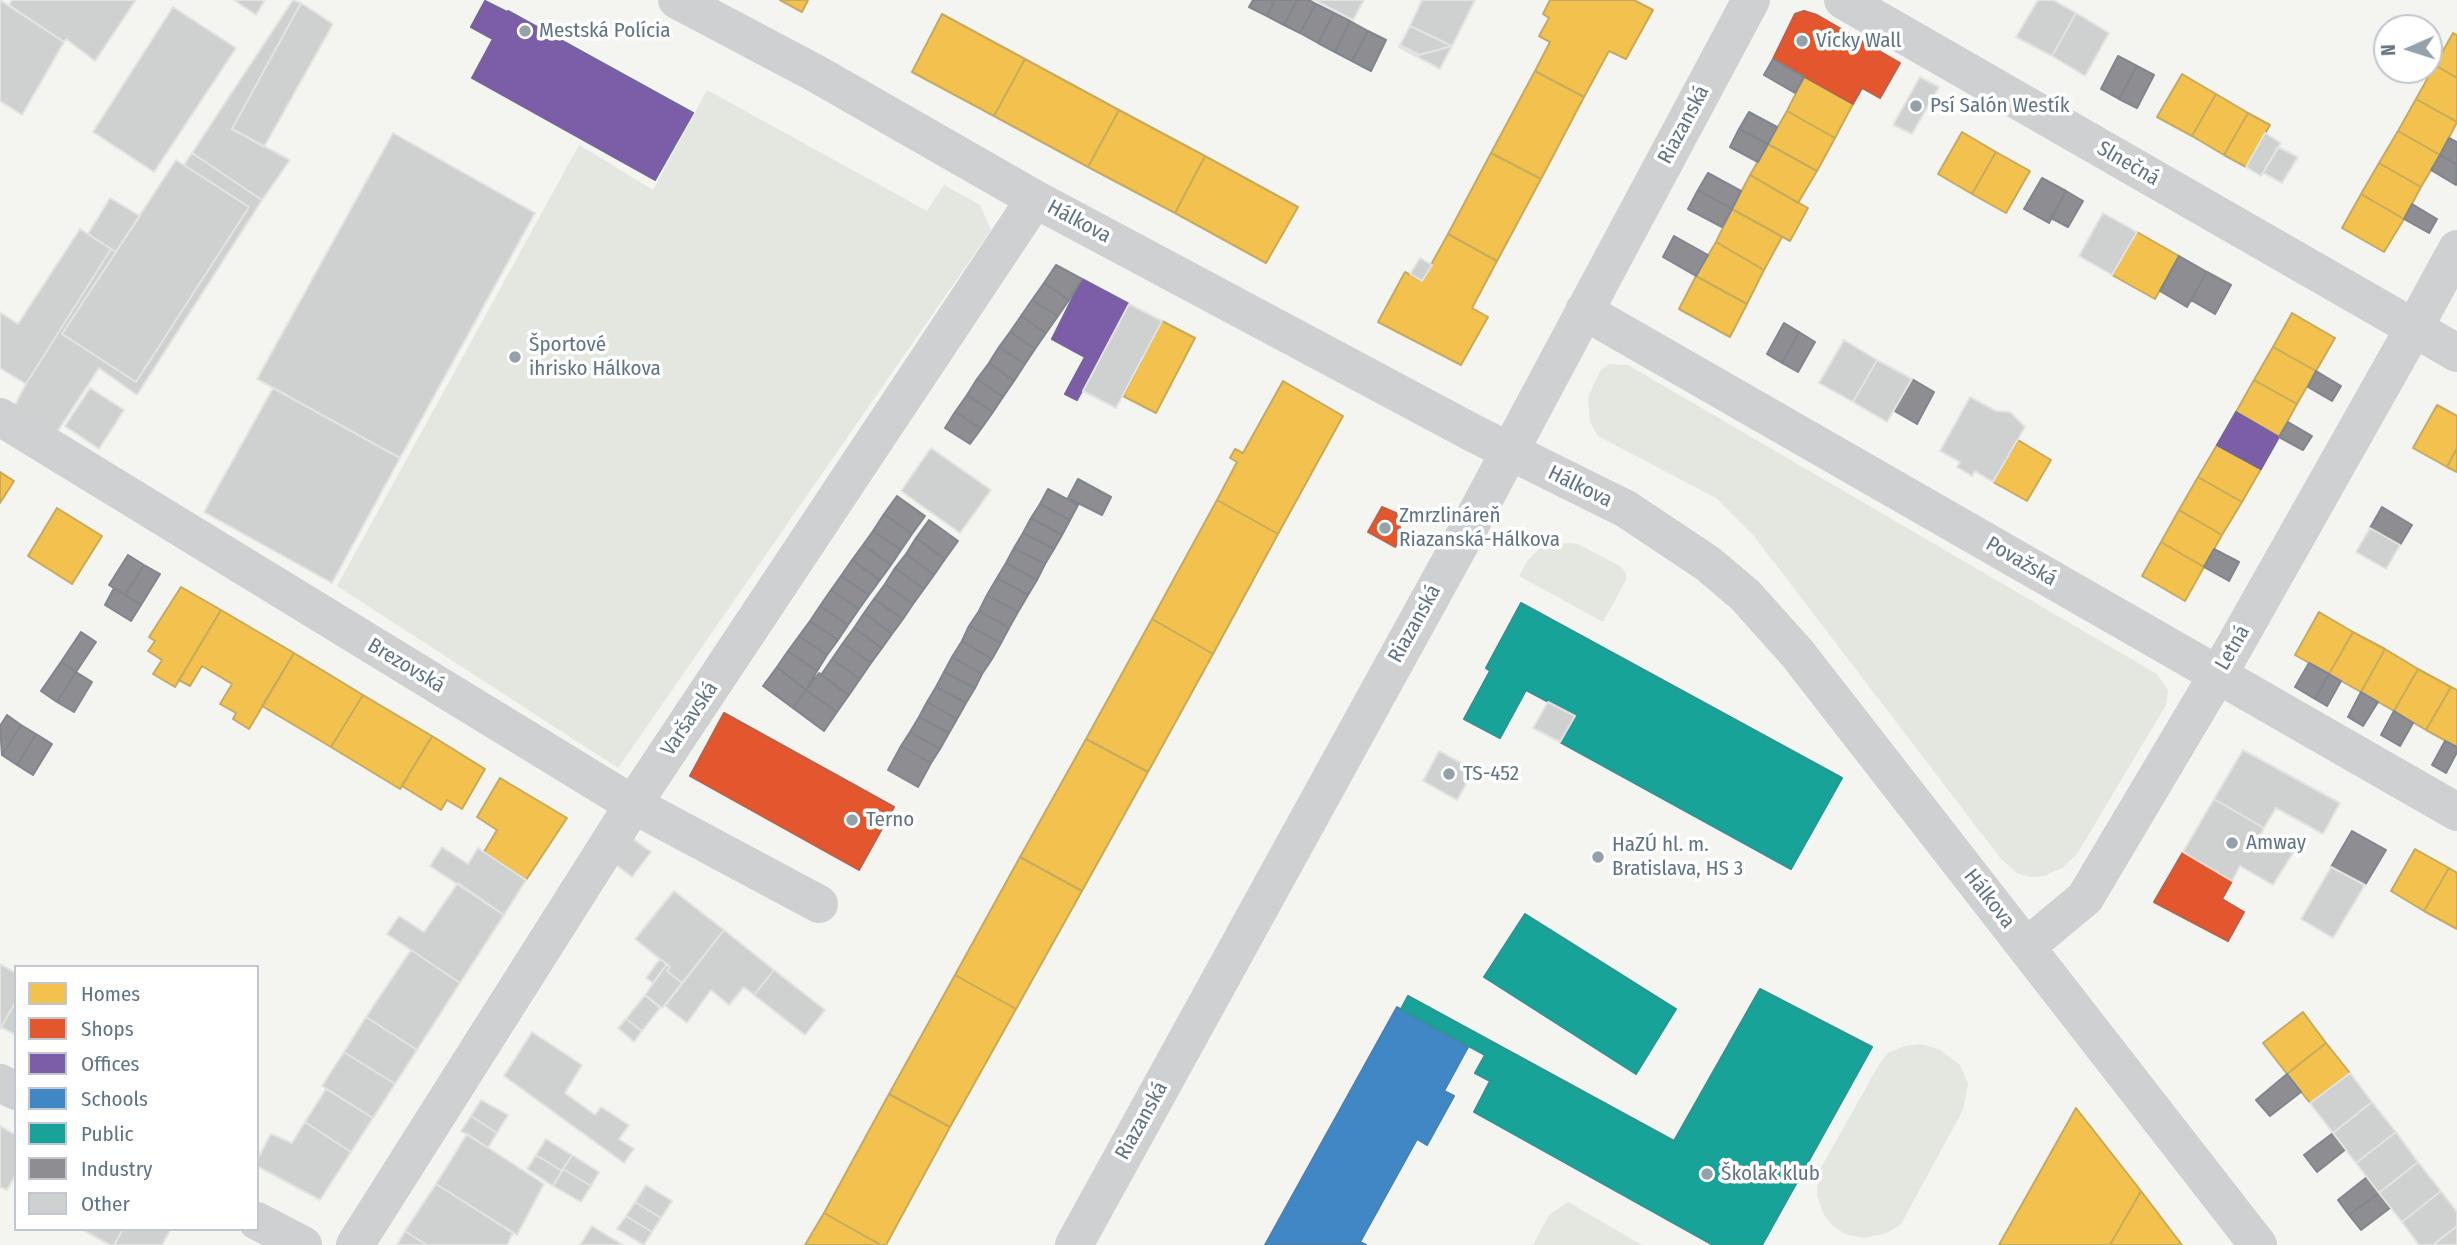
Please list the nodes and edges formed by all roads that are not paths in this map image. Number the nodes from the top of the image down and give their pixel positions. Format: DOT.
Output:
graph roads {
  1 [pos="1751,0"];
  2 [pos="1843,0"];
  3 [pos="685,2"];
  4 [pos="1035,199"];
  5 [pos="2457,250"];
  6 [pos="1584,311"];
  7 [pos="2414,328"];
  8 [pos="2457,353"];
  9 [pos="0,417"];
  10 [pos="1508,451"];
  11 [pos="2218,675"];
  12 [pos="634,805"];
  13 [pos="2457,812"];
  14 [pos="819,904"];
  15 [pos="2026,947"];
  16 [pos="259,1221"];
  17 [pos="303,1245"];
  18 [pos="355,1245"];
  19 [pos="1074,1245"];
  20 [pos="2258,1245"];
  1 -- 6 [label="street, Riazanská"];
  2 -- 7 [label="street, Slnečná"];
  3 -- 4 [label="street, Hálkova"];
  4 -- 10 [label="street, Hálkova"];
  4 -- 12 [label="street, Varšavská"];
  5 -- 7 [label="street, Letná"];
  6 -- 10 [label="street, Riazanská"];
  6 -- 11 [label="street, Považská"];
  7 -- 8 [label="street, Slnečná"];
  7 -- 11 [label="street, Letná"];
  9 -- 12 [label="street, Brezovská"];
  10 -- 15 [label="street, Hálkova"];
  10 -- 19 [label="street, Riazanská"];
  11 -- 13 [label="street, Považská"];
  11 -- 15 [label="street, Letná"];
  12 -- 14 [label="street, Brezovská"];
  12 -- 18 [label="street, Varšavská"];
  15 -- 20 [label="street, Hálkova"];
  16 -- 17 [label="street"];
}
